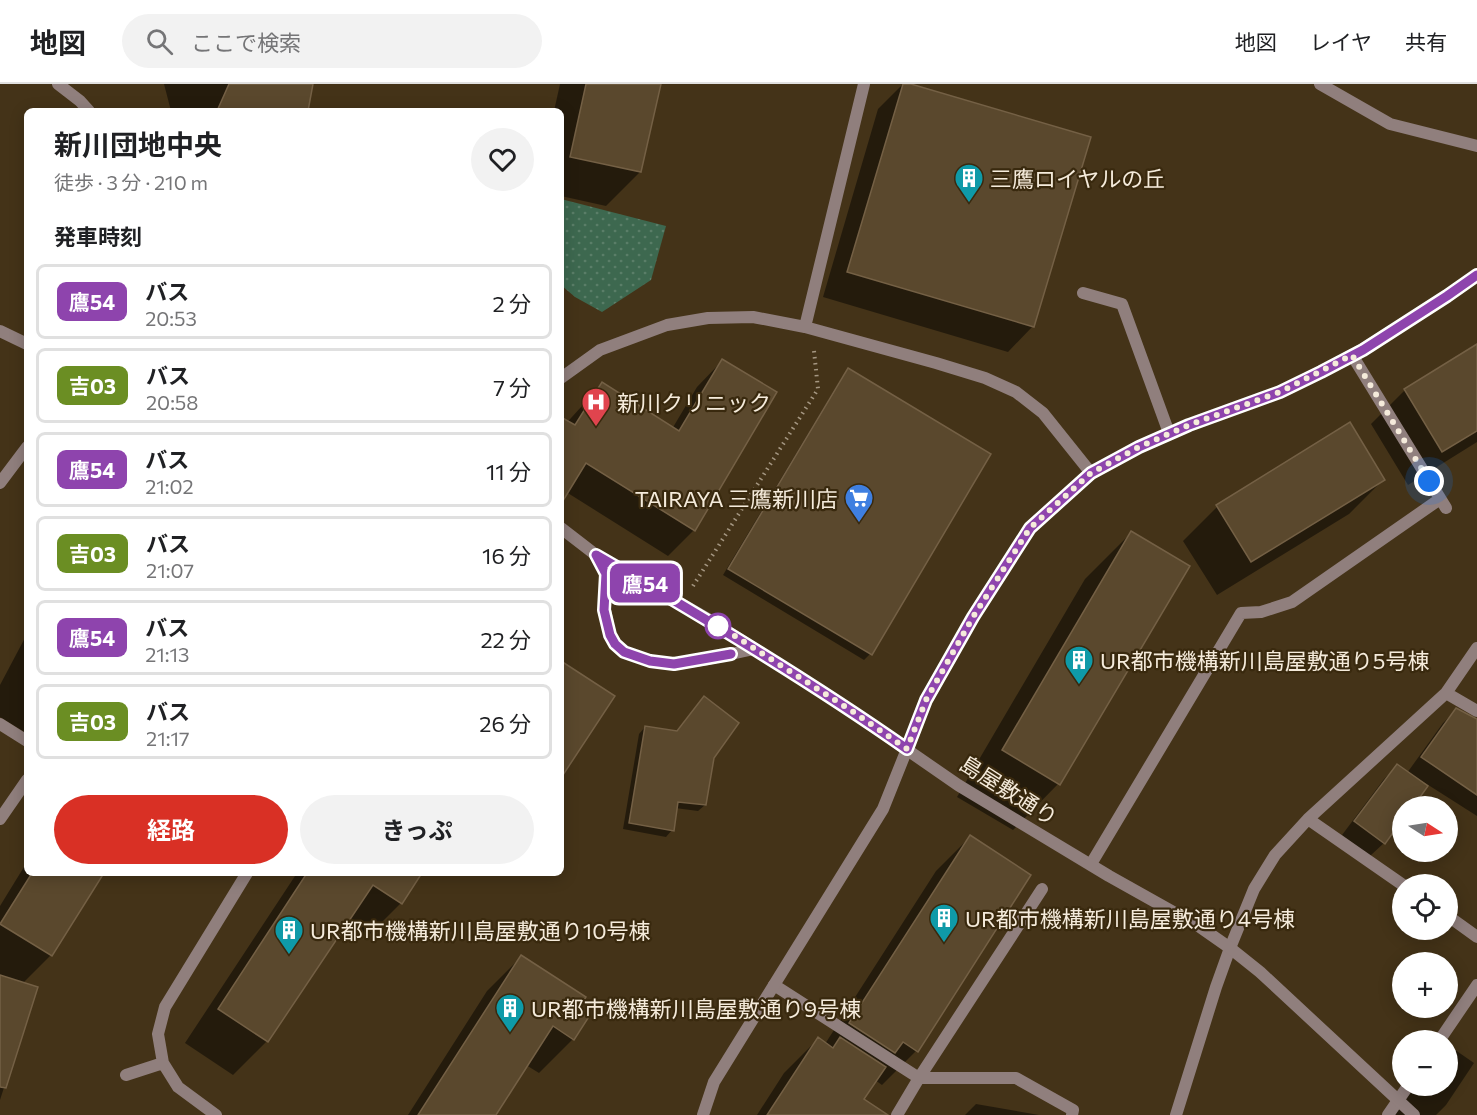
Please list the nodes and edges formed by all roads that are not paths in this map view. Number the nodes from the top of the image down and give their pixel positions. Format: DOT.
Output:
graph roads {
  1 [pos="58,84"];
  2 [pos="864,84"];
  3 [pos="1320,84"];
  4 [pos="86,108"];
  5 [pos="1477,147"];
  6 [pos="1477,275"];
  7 [pos="1083,293"];
  8 [pos="808,328"];
  9 [pos="0,331"];
  10 [pos="24,343"];
  11 [pos="1352,355"];
  12 [pos="564,376"];
  13 [pos="1169,434"];
  14 [pos="24,451"];
  15 [pos="1091,473"];
  16 [pos="0,483"];
  17 [pos="564,530"];
  18 [pos="596,555"];
  19 [pos="1477,648"];
  20 [pos="754,649"];
  21 [pos="1446,693"];
  22 [pos="1477,711"];
  23 [pos="0,724"];
  24 [pos="24,739"];
  25 [pos="907,749"];
  26 [pos="24,784"];
  27 [pos="0,819"];
  28 [pos="1308,819"];
  29 [pos="1091,864"];
  30 [pos="245,876"];
  31 [pos="1392,877"];
  32 [pos="1042,889"];
  33 [pos="1458,923"];
  34 [pos="1477,937"];
  35 [pos="1230,948"];
  36 [pos="1477,985"];
  37 [pos="774,986"];
  38 [pos="1446,1030"];
  39 [pos="163,1063"];
  40 [pos="126,1075"];
  41 [pos="919,1078"];
  42 [pos="1401,1096"];
  43 [pos="1398,1101"];
  44 [pos="216,1115"];
  45 [pos="703,1115"];
  46 [pos="897,1115"];
  47 [pos="1072,1115"];
  48 [pos="1176,1115"];
  49 [pos="1388,1115"];
  50 [pos="1414,1115"];
  1 -- 4 [label="street"];
  2 -- 8 [label="street"];
  3 -- 5 [label="street"];
  6 -- 11 [label="street"];
  7 -- 13 [label="street"];
  8 -- 12 [label="street"];
  8 -- 15 [label="street"];
  9 -- 10 [label="street"];
  11 -- 13 [label="street"];
  11 -- 29 [label="street"];
  13 -- 15 [label="street"];
  14 -- 16 [label="street"];
  15 -- 25 [label="street"];
  17 -- 18 [label="street, 島屋敷通り"];
  18 -- 20 [label="street, 島屋敷通り"];
  18 -- 20 [label="street"];
  19 -- 21 [label="street"];
  20 -- 25 [label="street, 島屋敷通り"];
  21 -- 22 [label="street"];
  21 -- 28 [label="street"];
  23 -- 24 [label="street"];
  25 -- 29 [label="street, 島屋敷通り"];
  25 -- 37 [label="street"];
  26 -- 27 [label="street"];
  28 -- 31 [label="street"];
  28 -- 35 [label="street"];
  29 -- 35 [label="street, 島屋敷通り"];
  30 -- 39 [label="street"];
  32 -- 41 [label="street"];
  33 -- 34 [label="street"];
  35 -- 43 [label="street, 島屋敷通り"];
  35 -- 48 [label="street"];
  36 -- 38 [label="street"];
  37 -- 41 [label="street"];
  37 -- 45 [label="street"];
  39 -- 40 [label="street"];
  39 -- 44 [label="street"];
  41 -- 46 [label="street"];
  41 -- 47 [label="street"];
  42 -- 43 [label="street"];
  43 -- 49 [label="street"];
  43 -- 50 [label="street, 島屋敷通り"];
}
